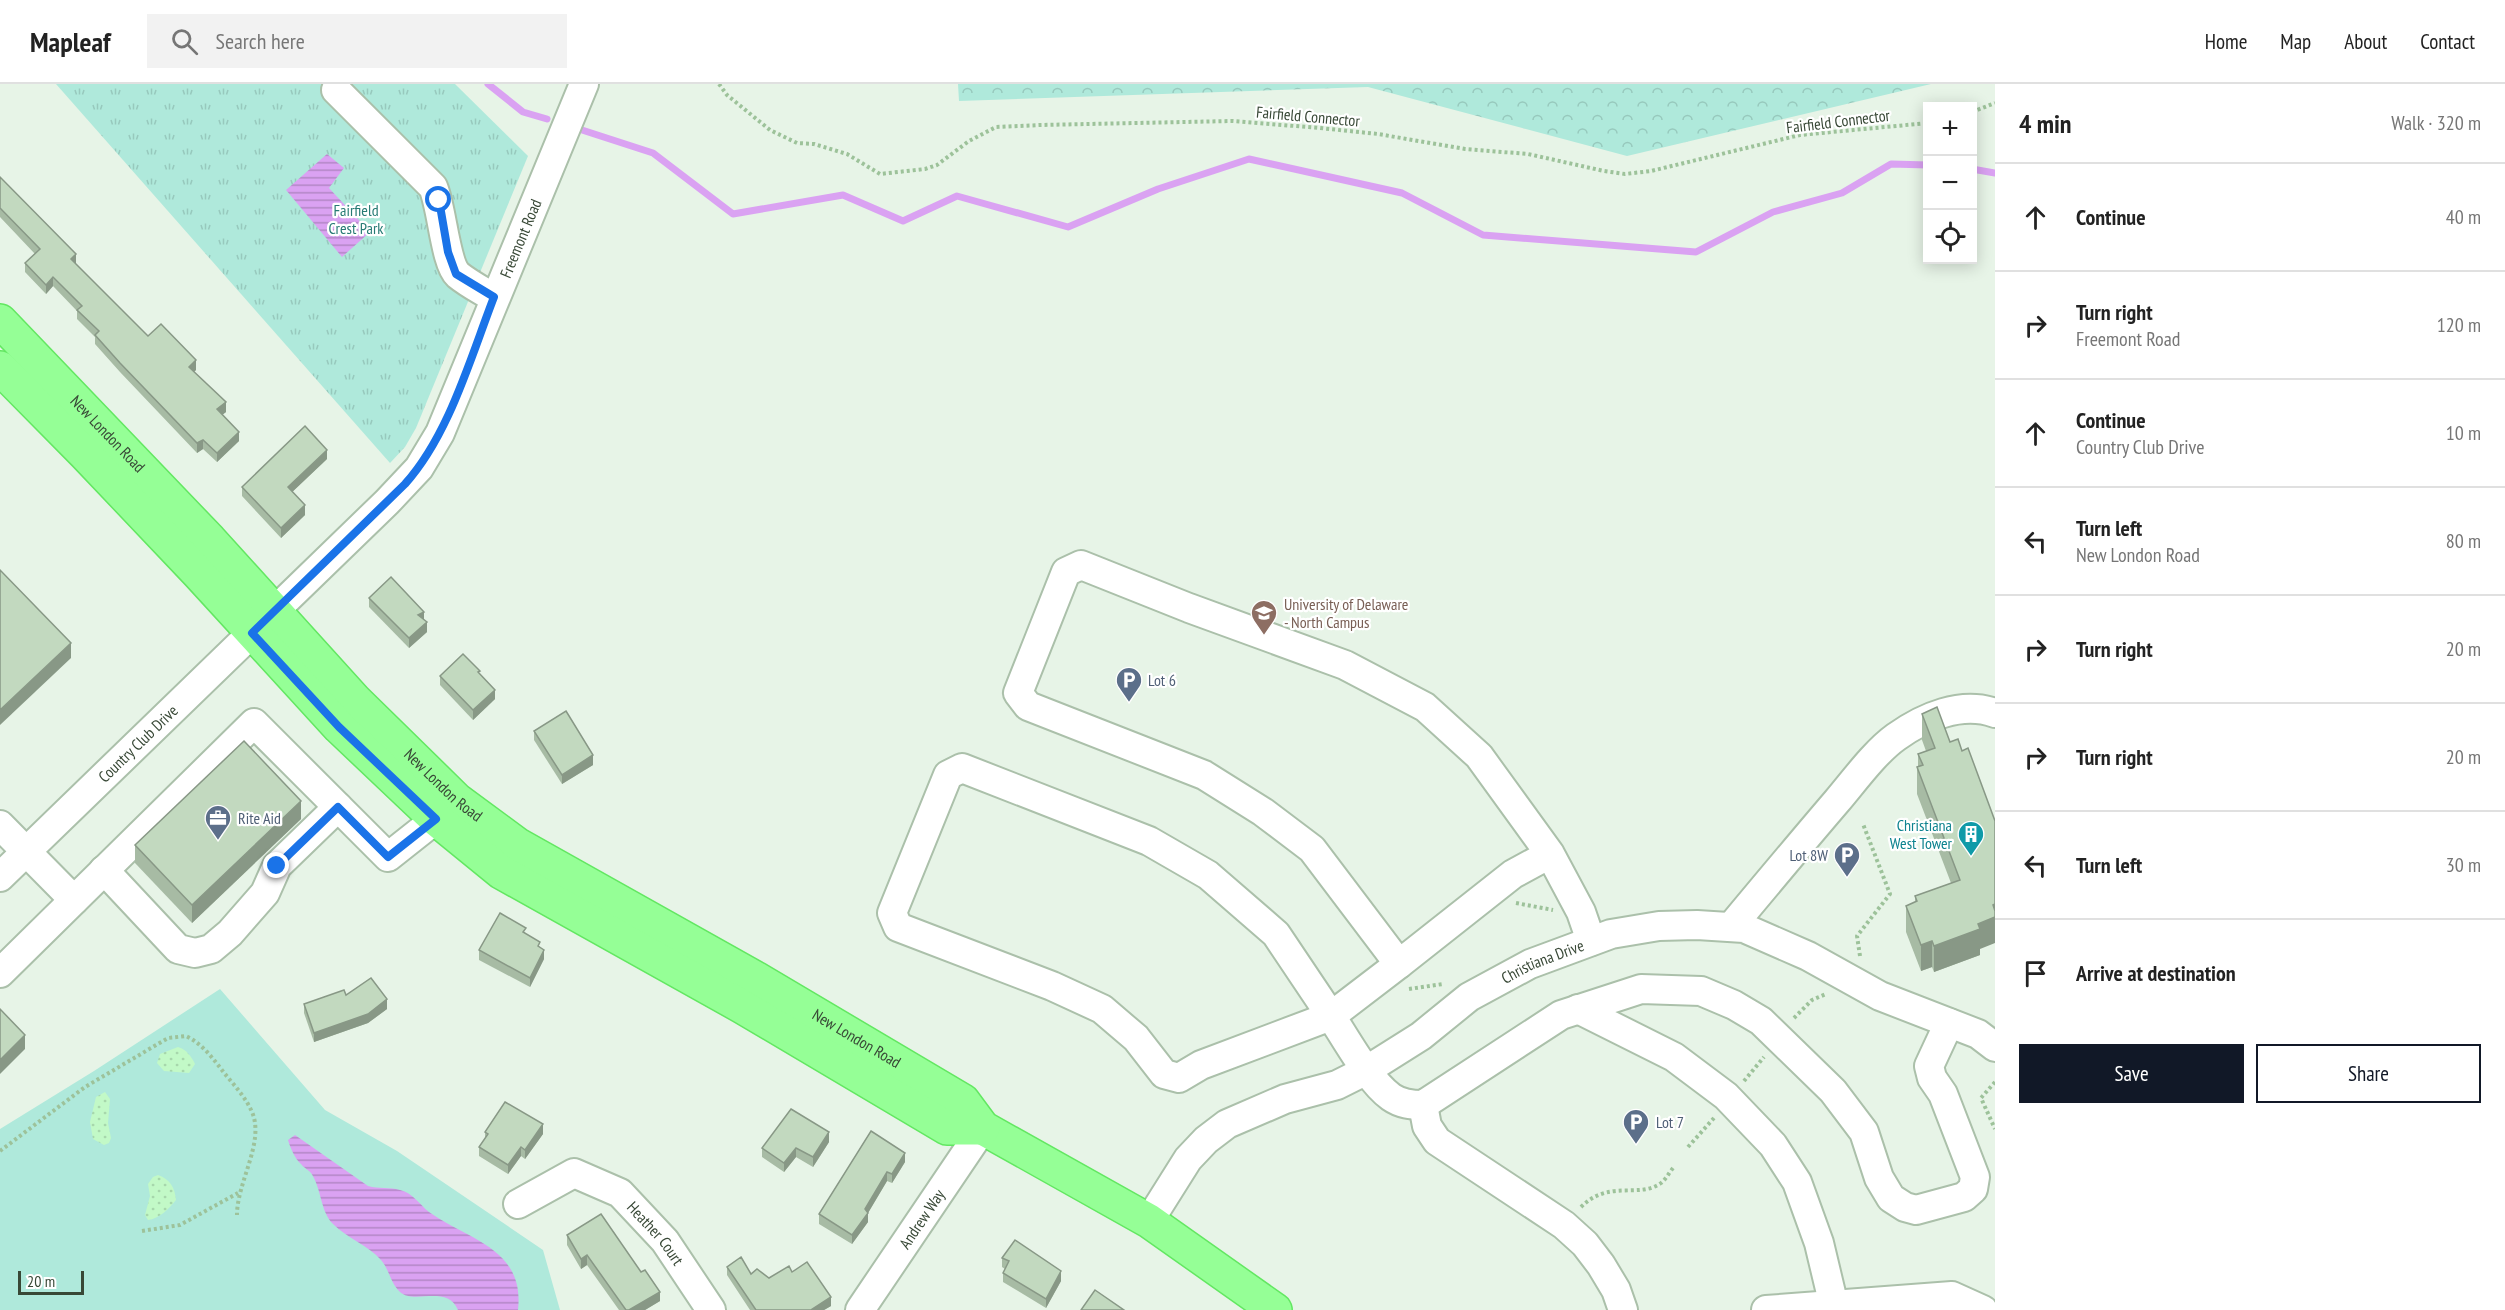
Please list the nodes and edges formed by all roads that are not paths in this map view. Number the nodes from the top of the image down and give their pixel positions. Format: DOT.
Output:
graph roads {
  1 [pos="584,84"];
  2 [pos="336,90"];
  3 [pos="494,297"];
  4 [pos="0,321"];
  5 [pos="0,368"];
  6 [pos="275,610"];
  7 [pos="252,633"];
  8 [pos="1995,713"];
  9 [pos="338,807"];
  10 [pos="436,819"];
  11 [pos="0,825"];
  12 [pos="26,851"];
  13 [pos="1550,854"];
  14 [pos="104,870"];
  15 [pos="0,876"];
  16 [pos="74,900"];
  17 [pos="1731,927"];
  18 [pos="1591,941"];
  19 [pos="0,973"];
  20 [pos="1403,976"];
  21 [pos="1578,1009"];
  22 [pos="1331,1016"];
  23 [pos="1949,1023"];
  24 [pos="1995,1047"];
  25 [pos="1367,1070"];
  26 [pos="1423,1105"];
  27 [pos="983,1128"];
  28 [pos="519,1204"];
  29 [pos="1149,1221"];
  30 [pos="1835,1308"];
  31 [pos="711,1310"];
  32 [pos="860,1310"];
  33 [pos="1275,1310"];
  34 [pos="1622,1310"];
  35 [pos="1766,1310"];
  36 [pos="1983,1310"];
  1 -- 3 [label="street, Freemont Road"];
  2 -- 3 [label="street"];
  3 -- 6 [label="street, Freemont Road"];
  4 -- 6 [label="main road, New London Road"];
  5 -- 7 [label="main road, New London Road"];
  6 -- 7 [label="street, Country Club Drive"];
  6 -- 27 [label="main road, New London Road"];
  7 -- 10 [label="main road, New London Road"];
  7 -- 12 [label="street, Country Club Drive"];
  8 -- 17 [label="street"];
  9 -- 10 [label="street"];
  9 -- 14 [label="street"];
  9 -- 14 [label="street"];
  10 -- 27 [label="main road, New London Road"];
  11 -- 12 [label="street"];
  12 -- 15 [label="street, Country Club Drive"];
  12 -- 16 [label="street"];
  13 -- 18 [label="street"];
  13 -- 20 [label="street"];
  13 -- 20 [label="street"];
  14 -- 16 [label="street"];
  16 -- 19 [label="street"];
  17 -- 18 [label="street, Christiana Drive"];
  17 -- 23 [label="street, Christiana Drive"];
  18 -- 25 [label="street, Christiana Drive"];
  20 -- 22 [label="street"];
  21 -- 23 [label="street"];
  21 -- 26 [label="street"];
  21 -- 30 [label="street"];
  22 -- 22 [label="street"];
  22 -- 25 [label="street"];
  23 -- 24 [label="street, Christiana Drive"];
  25 -- 26 [label="street"];
  25 -- 29 [label="street, Christiana Drive"];
  26 -- 34 [label="street"];
  27 -- 29 [label="main road, New London Road"];
  27 -- 32 [label="street, Andrew Way"];
  28 -- 31 [label="street, Heather Court"];
  29 -- 33 [label="main road, New London Road"];
  30 -- 35 [label="street"];
  30 -- 36 [label="street"];
}
